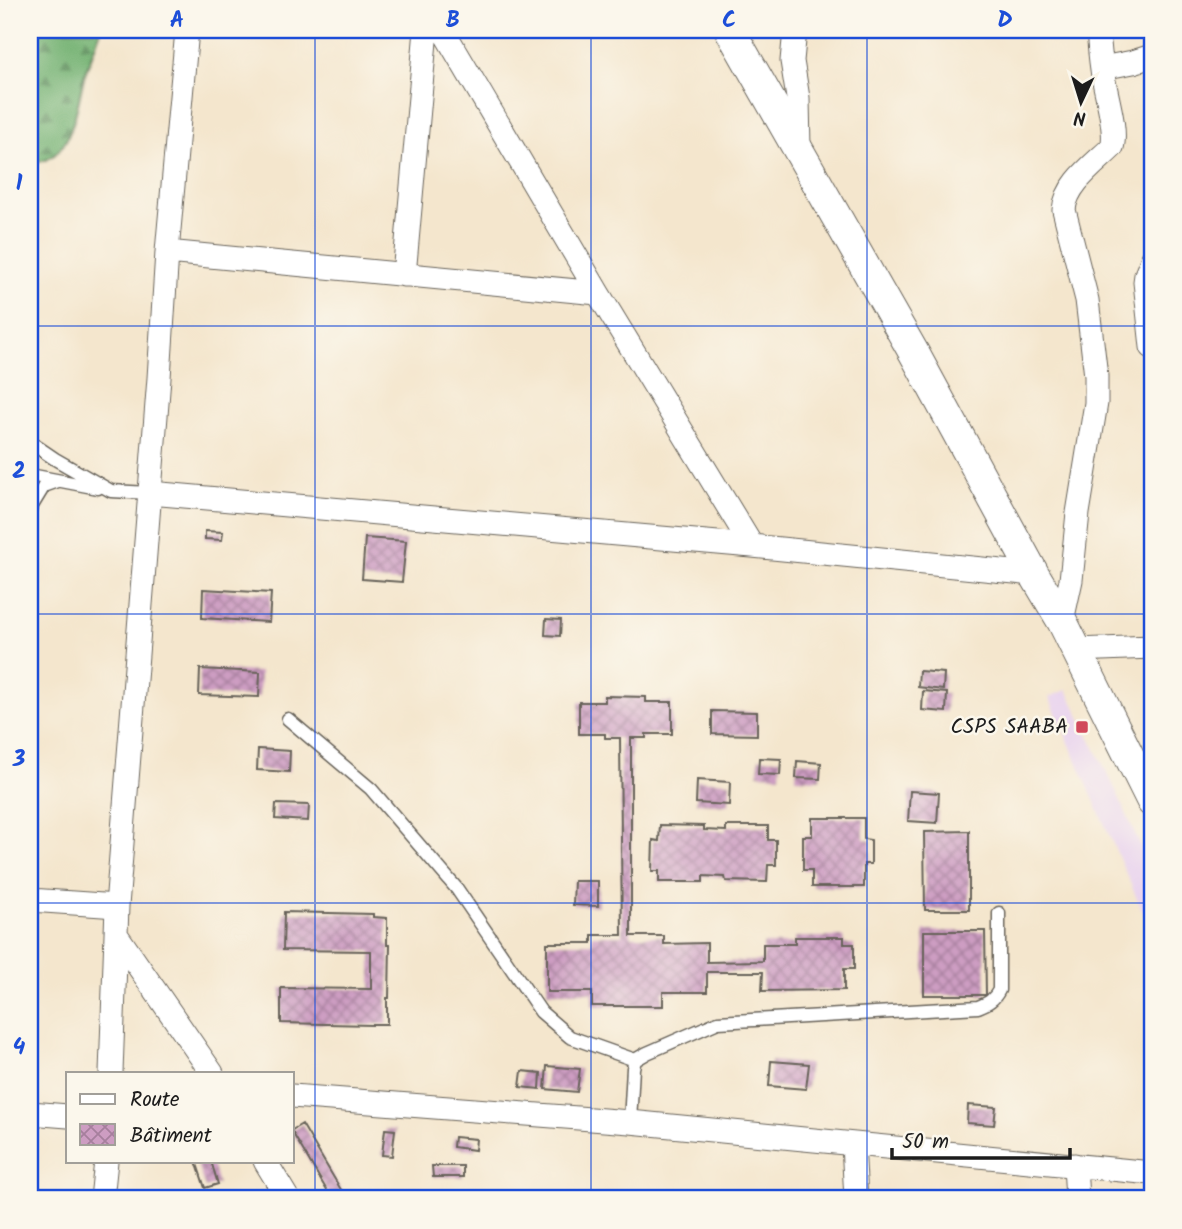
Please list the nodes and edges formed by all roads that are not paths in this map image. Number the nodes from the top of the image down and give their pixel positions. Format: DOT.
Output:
graph roads {
  1 [pos="187,30"];
  2 [pos="426,30"];
  3 [pos="443,30"];
  4 [pos="730,30"];
  5 [pos="795,30"];
  6 [pos="1098,30"];
  7 [pos="1152,56"];
  8 [pos="1102,68"];
  9 [pos="799,152"];
  10 [pos="167,252"];
  11 [pos="1152,260"];
  12 [pos="404,275"];
  13 [pos="598,293"];
  14 [pos="1152,347"];
  15 [pos="30,442"];
  16 [pos="30,475"];
  17 [pos="58,481"];
  18 [pos="111,491"];
  19 [pos="150,493"];
  20 [pos="30,509"];
  21 [pos="752,546"];
  22 [pos="1034,574"];
  23 [pos="1062,621"];
  24 [pos="1152,647"];
  25 [pos="1077,650"];
  26 [pos="288,719"];
  27 [pos="1152,802"];
  28 [pos="30,900"];
  29 [pos="117,906"];
  30 [pos="999,913"];
  31 [pos="116,934"];
  32 [pos="635,1060"];
  33 [pos="111,1072"];
  34 [pos="211,1072"];
  35 [pos="294,1096"];
  36 [pos="30,1113"];
  37 [pos="66,1116"];
  38 [pos="630,1122"];
  39 [pos="853,1144"];
  40 [pos="106,1162"];
  41 [pos="266,1162"];
  42 [pos="1075,1165"];
  43 [pos="1152,1172"];
  44 [pos="103,1199"];
  45 [pos="288,1199"];
  46 [pos="856,1199"];
  47 [pos="1077,1199"];
  1 -- 10 [label="street"];
  2 -- 12 [label="street"];
  3 -- 13 [label="street"];
  4 -- 9 [label="street"];
  5 -- 9 [label="street"];
  6 -- 8 [label="street"];
  7 -- 8 [label="street"];
  8 -- 23 [label="street"];
  9 -- 22 [label="street"];
  10 -- 12 [label="street"];
  10 -- 19 [label="street"];
  11 -- 14 [label="street"];
  12 -- 13 [label="street"];
  13 -- 21 [label="street"];
  15 -- 18 [label="lane"];
  16 -- 17 [label="lane"];
  17 -- 18 [label="lane"];
  17 -- 20 [label="lane"];
  18 -- 19 [label="lane"];
  19 -- 21 [label="street"];
  19 -- 29 [label="street"];
  21 -- 22 [label="street"];
  22 -- 23 [label="street"];
  23 -- 25 [label="street"];
  24 -- 25 [label="street"];
  25 -- 27 [label="street"];
  26 -- 32 [label="lane"];
  28 -- 29 [label="street"];
  29 -- 31 [label="street"];
  30 -- 32 [label="lane"];
  31 -- 33 [label="street"];
  31 -- 34 [label="street"];
  32 -- 38 [label="lane"];
  35 -- 38 [label="street"];
  36 -- 37 [label="street"];
  38 -- 39 [label="street"];
  39 -- 42 [label="street"];
  39 -- 46 [label="street"];
  40 -- 44 [label="street"];
  41 -- 45 [label="street"];
  42 -- 43 [label="street"];
  42 -- 47 [label="street"];
}
